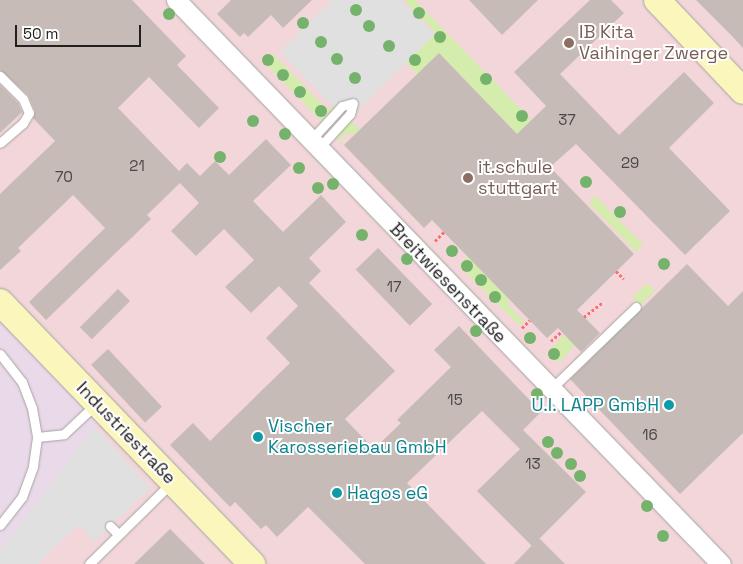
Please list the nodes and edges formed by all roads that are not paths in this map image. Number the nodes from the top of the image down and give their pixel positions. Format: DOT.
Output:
graph roads {
  1 [pos="176,0"];
  2 [pos="656,0"];
  3 [pos="0,76"];
  4 [pos="743,91"];
  5 [pos="0,143"];
  6 [pos="314,145"];
  7 [pos="0,302"];
  8 [pos="636,307"];
  9 [pos="0,354"];
  10 [pos="550,389"];
  11 [pos="96,404"];
  12 [pos="37,437"];
  13 [pos="172,482"];
  14 [pos="0,525"];
  15 [pos="110,526"];
  16 [pos="118,534"];
  17 [pos="90,564"];
  18 [pos="252,564"];
  19 [pos="721,564"];
  1 -- 6 [label="street, Breitwiesenstraße"];
  2 -- 4 [label="street"];
  3 -- 5 [label="lane"];
  6 -- 6 [label="lane"];
  6 -- 10 [label="street, Breitwiesenstraße"];
  7 -- 11 [label="street, Industriestraße"];
  8 -- 10 [label="lane"];
  9 -- 12 [label="lane"];
  10 -- 19 [label="street, Breitwiesenstraße"];
  11 -- 12 [label="lane"];
  11 -- 13 [label="street, Industriestraße"];
  12 -- 14 [label="lane"];
  13 -- 16 [label="lane"];
  13 -- 18 [label="street, Industriestraße"];
  15 -- 16 [label="lane"];
  16 -- 17 [label="lane"];
}
